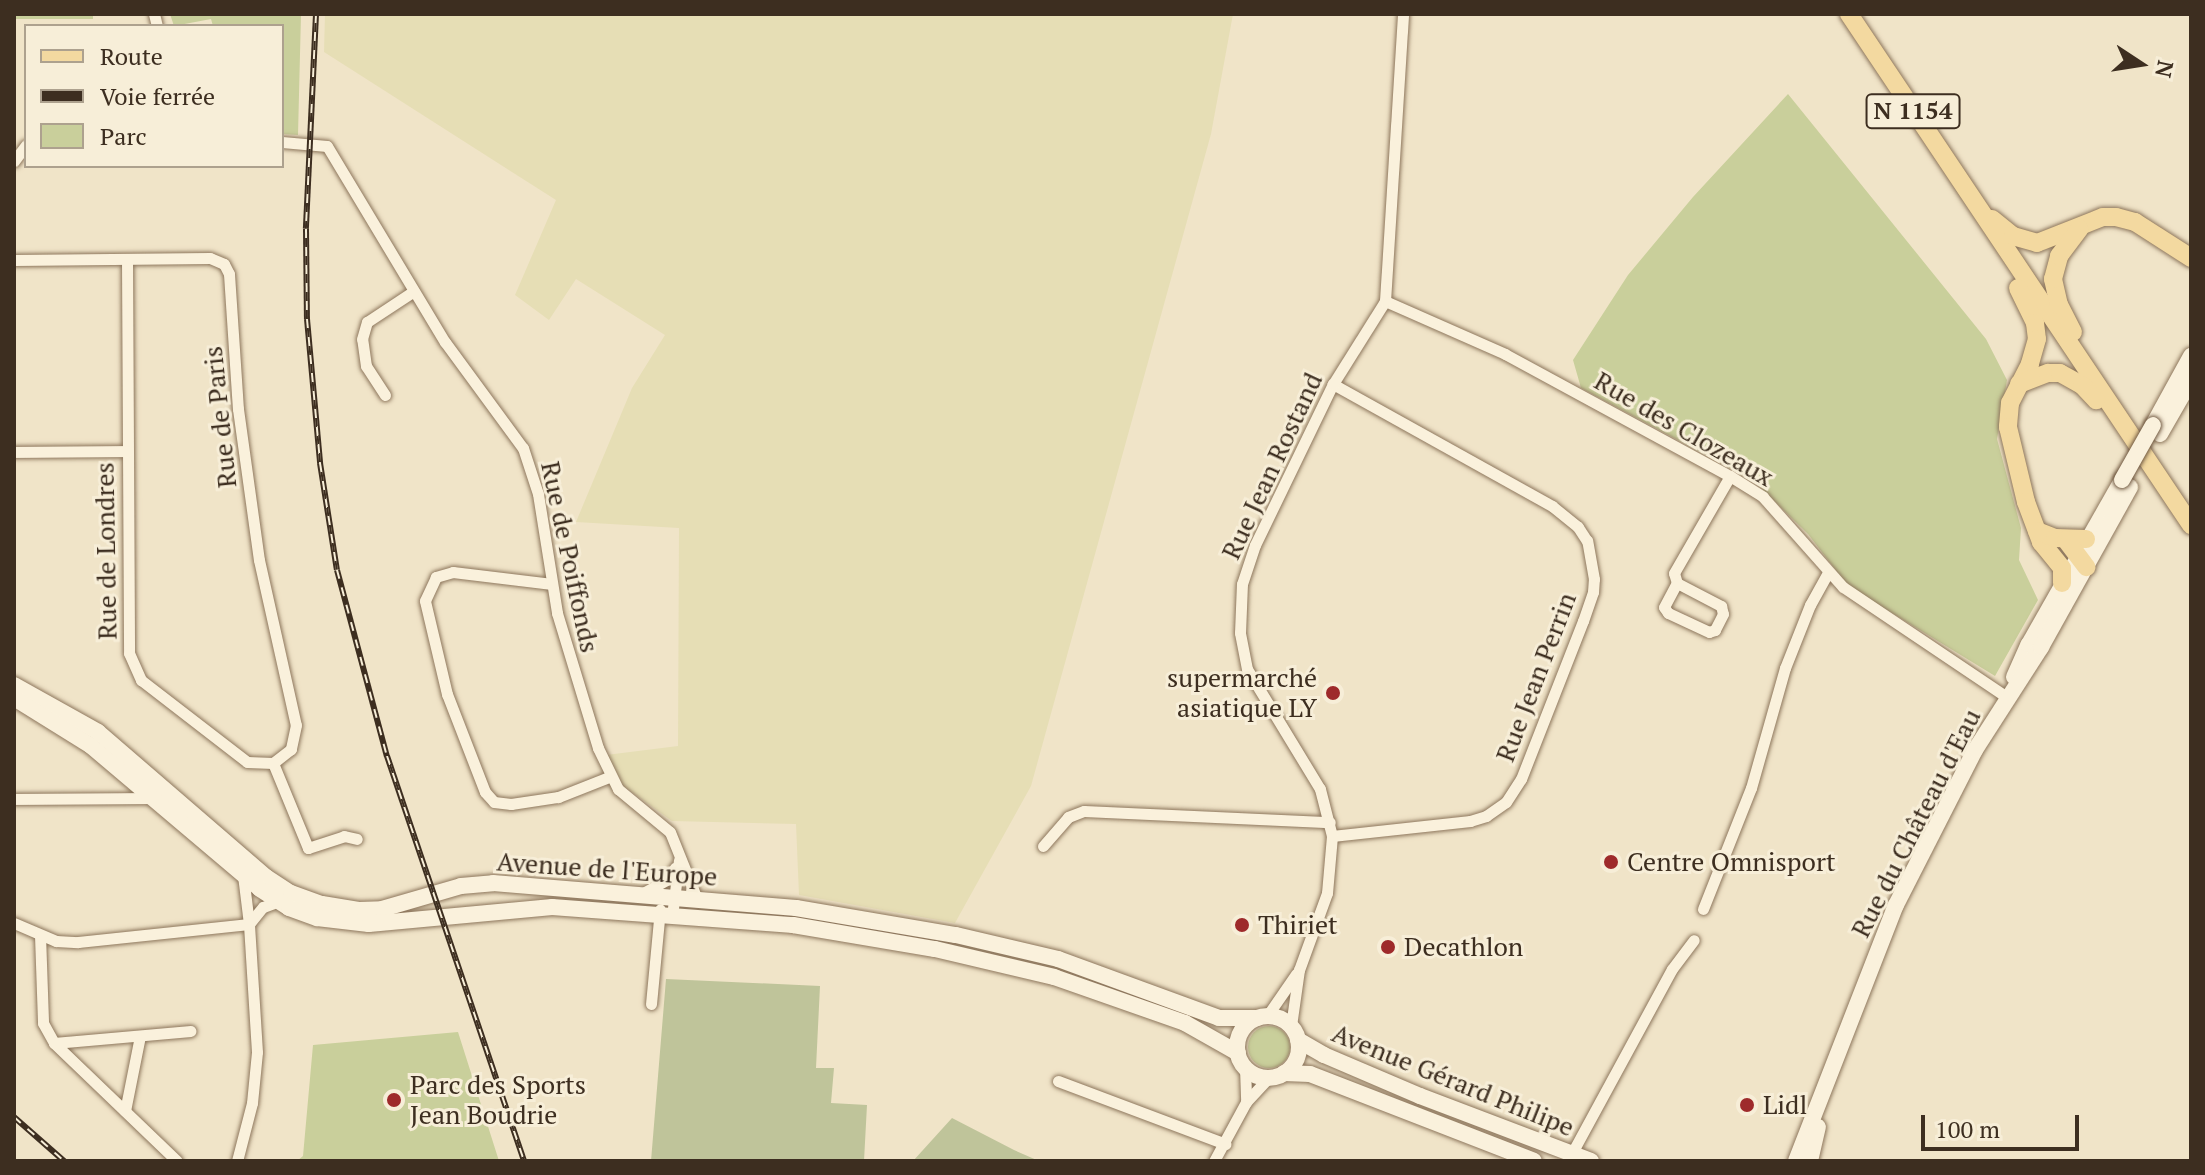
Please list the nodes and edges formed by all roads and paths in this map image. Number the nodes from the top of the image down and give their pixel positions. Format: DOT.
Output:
graph roads {
  1 [pos="1403,14"];
  2 [pos="1849,14"];
  3 [pos="284,142"];
  4 [pos="1978,207"];
  5 [pos="2080,227"];
  6 [pos="2189,255"];
  7 [pos="2010,256"];
  8 [pos="127,259"];
  9 [pos="14,260"];
  10 [pos="414,291"];
  11 [pos="1385,301"];
  12 [pos="2191,356"];
  13 [pos="2191,380"];
  14 [pos="1333,384"];
  15 [pos="2019,384"];
  16 [pos="2096,385"];
  17 [pos="385,395"];
  18 [pos="2116,413"];
  19 [pos="2156,430"];
  20 [pos="127,451"];
  21 [pos="14,452"];
  22 [pos="1730,476"];
  23 [pos="2126,484"];
  24 [pos="2191,525"];
  25 [pos="2074,554"];
  26 [pos="1828,572"];
  27 [pos="1677,583"];
  28 [pos="2062,583"];
  29 [pos="552,584"];
  30 [pos="14,685"];
  31 [pos="2007,697"];
  32 [pos="14,698"];
  33 [pos="273,763"];
  34 [pos="609,777"];
  35 [pos="151,798"];
  36 [pos="14,799"];
  37 [pos="1330,822"];
  38 [pos="1332,836"];
  39 [pos="357,839"];
  40 [pos="1043,846"];
  41 [pos="680,856"];
  42 [pos="243,875"];
  43 [pos="639,895"];
  44 [pos="668,897"];
  45 [pos="697,899"];
  46 [pos="277,902"];
  47 [pos="1703,909"];
  48 [pos="666,915"];
  49 [pos="14,923"];
  50 [pos="249,924"];
  51 [pos="40,935"];
  52 [pos="1694,940"];
  53 [pos="1299,970"];
  54 [pos="651,1004"];
  55 [pos="1262,1017"];
  56 [pos="190,1031"];
  57 [pos="1294,1033"];
  58 [pos="140,1036"];
  59 [pos="54,1043"];
  60 [pos="1242,1060"];
  61 [pos="1276,1075"];
  62 [pos="1058,1081"];
  63 [pos="1246,1102"];
  64 [pos="1820,1106"];
  65 [pos="125,1111"];
  66 [pos="1226,1144"];
  67 [pos="1572,1153"];
  68 [pos="177,1161"];
  69 [pos="237,1161"];
  70 [pos="1214,1161"];
  71 [pos="1534,1161"];
  72 [pos="1591,1161"];
  73 [pos="1796,1161"];
  74 [pos="1810,1161"];
  1 -- 11 [label="street, Rue Jean Rostand"];
  2 -- 4 [label="main road, N 1154"];
  3 -- 10 [label="street, Rue de Poiffonds"];
  4 -- 5 [label="main road"];
  4 -- 7 [label="main road, N 1154"];
  5 -- 6 [label="main road"];
  5 -- 16 [label="main road"];
  7 -- 15 [label="main road"];
  7 -- 16 [label="main road, N 1154"];
  8 -- 9 [label="street, Rue de Paris"];
  8 -- 20 [label="street, Rue de Londres"];
  8 -- 33 [label="street, Rue de Paris"];
  10 -- 17 [label="street"];
  10 -- 29 [label="street, Rue de Poiffonds"];
  11 -- 14 [label="street, Rue Jean Rostand"];
  11 -- 22 [label="street, Rue des Clozeaux"];
  12 -- 19 [label="main road"];
  13 -- 19 [label="main road"];
  14 -- 37 [label="street, Rue Jean Rostand"];
  14 -- 38 [label="street, Rue Jean Perrin"];
  15 -- 18 [label="main road"];
  15 -- 25 [label="main road"];
  16 -- 18 [label="main road, N 1154"];
  18 -- 24 [label="main road, N 1154"];
  19 -- 23 [label="main road"];
  20 -- 21 [label="street"];
  20 -- 33 [label="street, Rue de Londres"];
  22 -- 26 [label="street, Rue des Clozeaux"];
  22 -- 27 [label="street"];
  23 -- 25 [label="main road, Rue du Château d'Eau"];
  23 -- 25 [label="main road, Rue du Château d'Eau"];
  25 -- 28 [label="main road"];
  25 -- 31 [label="main road, Rue du Château d'Eau"];
  26 -- 31 [label="street, Rue des Clozeaux"];
  26 -- 47 [label="street"];
  27 -- 27 [label="street"];
  28 -- 31 [label="main road, Rue du Château d'Eau"];
  29 -- 34 [label="street, Rue de Poiffonds"];
  29 -- 34 [label="street"];
  30 -- 43 [label="main road, Avenue de l'Europe"];
  31 -- 64 [label="main road, Rue du Château d'Eau"];
  32 -- 35 [label="main road, Avenue de l'Europe"];
  33 -- 39 [label="street"];
  34 -- 41 [label="street, Rue de Poiffonds"];
  35 -- 36 [label="street"];
  35 -- 42 [label="main road, Avenue de l'Europe"];
  37 -- 38 [label="street, Rue Jean Rostand"];
  37 -- 40 [label="street"];
  38 -- 53 [label="street, Rue Jean Rostand"];
  41 -- 43 [label="street"];
  41 -- 44 [label="street"];
  41 -- 45 [label="street, Rue de Poiffonds"];
  42 -- 46 [label="main road, Avenue de l'Europe"];
  42 -- 50 [label="street"];
  43 -- 44 [label="main road, Avenue de l'Europe"];
  44 -- 45 [label="main road, Avenue de l'Europe"];
  44 -- 48 [label="street"];
  45 -- 55 [label="main road, Avenue de l'Europe"];
  46 -- 48 [label="main road, Avenue de l'Europe"];
  46 -- 50 [label="street"];
  48 -- 54 [label="street"];
  48 -- 60 [label="main road, Avenue de l'Europe"];
  49 -- 51 [label="street"];
  50 -- 51 [label="street"];
  50 -- 69 [label="street"];
  51 -- 59 [label="street"];
  52 -- 67 [label="street"];
  53 -- 55 [label="street, Rue Jean Rostand"];
  53 -- 57 [label="street, Rue Jean Rostand"];
  55 -- 57 [label="main road"];
  55 -- 60 [label="main road"];
  56 -- 58 [label="street"];
  57 -- 61 [label="main road"];
  57 -- 67 [label="main road, Avenue Gérard Philipe"];
  58 -- 59 [label="street"];
  58 -- 65 [label="street"];
  59 -- 65 [label="street"];
  60 -- 61 [label="main road"];
  60 -- 63 [label="street"];
  61 -- 63 [label="street"];
  61 -- 71 [label="main road, Avenue Gérard Philipe"];
  62 -- 66 [label="street"];
  63 -- 66 [label="street"];
  64 -- 73 [label="main road, Rue du Château d'Eau"];
  64 -- 74 [label="main road, Rue du Château d'Eau"];
  65 -- 68 [label="street"];
  66 -- 70 [label="street"];
  67 -- 72 [label="main road, Avenue Gérard Philipe"];
}
